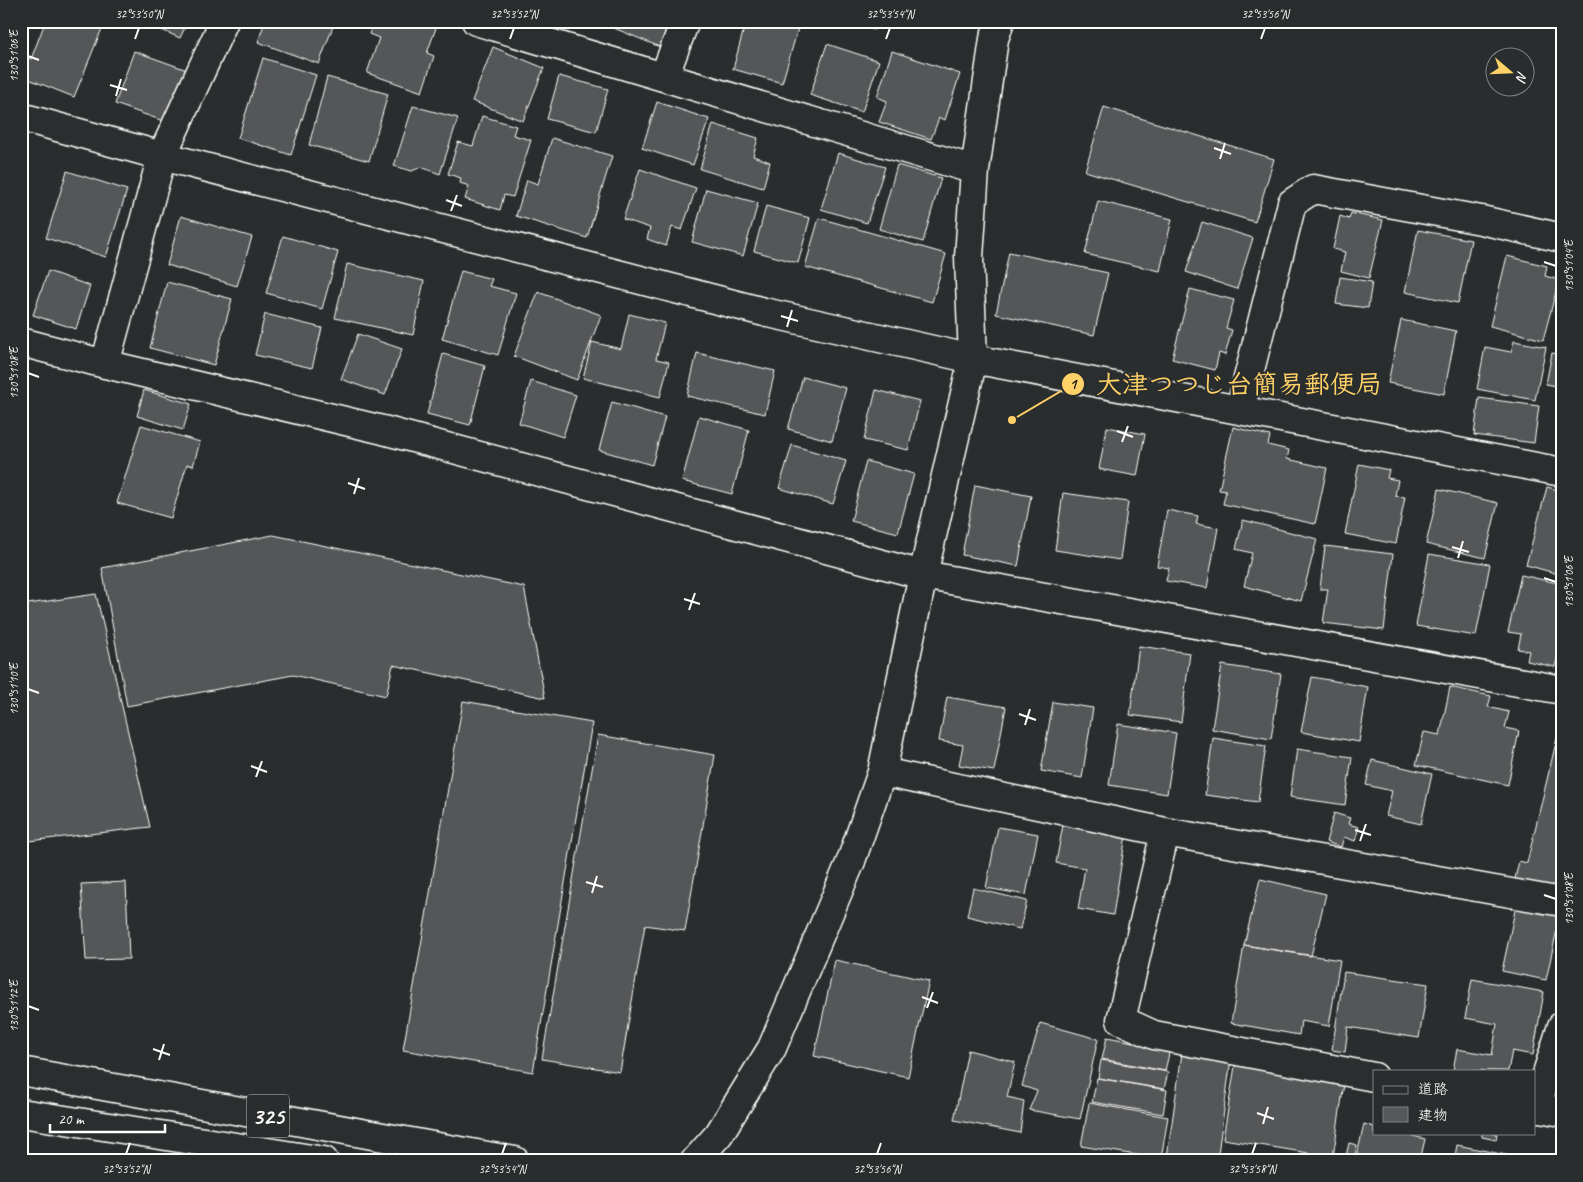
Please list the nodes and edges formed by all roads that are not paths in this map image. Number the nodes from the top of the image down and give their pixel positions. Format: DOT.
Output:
graph roads {
  1 [pos="224,21"];
  2 [pos="476,21"];
  3 [pos="685,21"];
  4 [pos="1000,21"];
  5 [pos="664,77"];
  6 [pos="21,117"];
  7 [pos="162,156"];
  8 [pos="975,170"];
  9 [pos="1562,238"];
  10 [pos="21,342"];
  11 [pos="973,359"];
  12 [pos="106,364"];
  13 [pos="1240,410"];
  14 [pos="1562,472"];
  15 [pos="923,575"];
  16 [pos="1562,690"];
  17 [pos="882,772"];
  18 [pos="1165,832"];
  19 [pos="1562,902"];
  20 [pos="1562,1026"];
  21 [pos="21,1071"];
  22 [pos="1373,1077"];
  23 [pos="1544,1109"];
  24 [pos="21,1112"];
  25 [pos="324,1161"];
  26 [pos="515,1161"];
  27 [pos="695,1161"];
  1 -- 7 [label="main road"];
  2 -- 5 [label="main road"];
  3 -- 5 [label="main road"];
  4 -- 8 [label="main road"];
  5 -- 8 [label="main road"];
  6 -- 7 [label="main road"];
  7 -- 11 [label="main road"];
  7 -- 12 [label="main road"];
  8 -- 11 [label="main road"];
  9 -- 13 [label="main road"];
  10 -- 12 [label="main road"];
  11 -- 13 [label="main road"];
  11 -- 15 [label="main road"];
  12 -- 15 [label="main road"];
  13 -- 14 [label="main road"];
  15 -- 16 [label="main road"];
  15 -- 17 [label="main road"];
  17 -- 18 [label="main road"];
  17 -- 27 [label="main road"];
  18 -- 19 [label="main road"];
  18 -- 22 [label="main road"];
  20 -- 23 [label="main road"];
  21 -- 26 [label="main road, 325"];
  24 -- 25 [label="main road, 325"];
}
